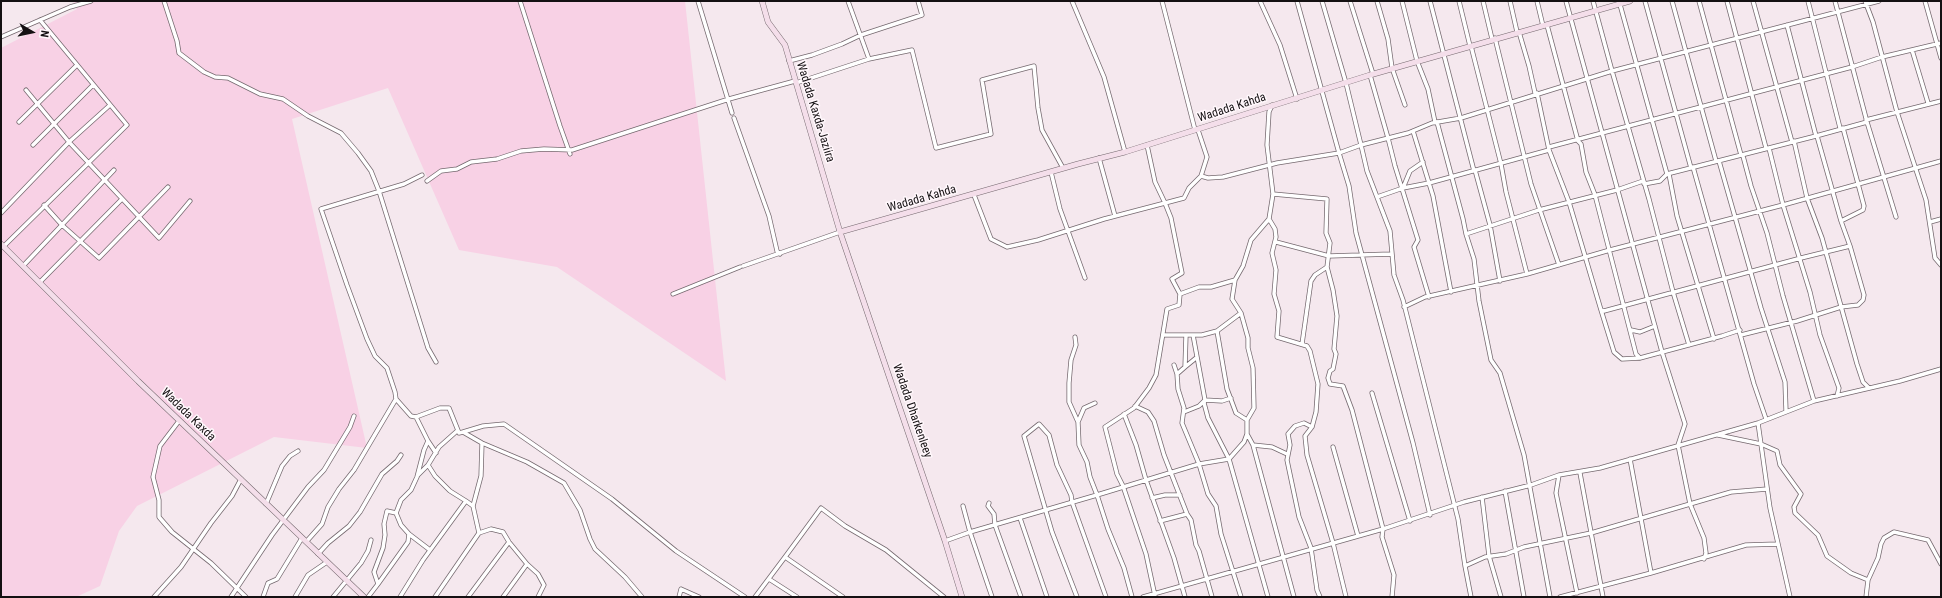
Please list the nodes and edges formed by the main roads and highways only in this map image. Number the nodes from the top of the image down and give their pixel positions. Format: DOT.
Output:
graph roads {
  1 [pos="762,1"];
  2 [pos="1630,1"];
  3 [pos="1620,2"];
  4 [pos="840,232"];
  5 [pos="2,245"];
  6 [pos="364,597"];
  7 [pos="962,597"];
  1 -- 4 [label="main road, Wadada Kaxda-Jaziira"];
  2 -- 3 [label="main road, Wadada Kahda"];
  3 -- 4 [label="main road, Wadada Kahda"];
  4 -- 7 [label="main road, Wadada Dharkenleey"];
  5 -- 6 [label="main road, Wadada Kaxda"];
}
